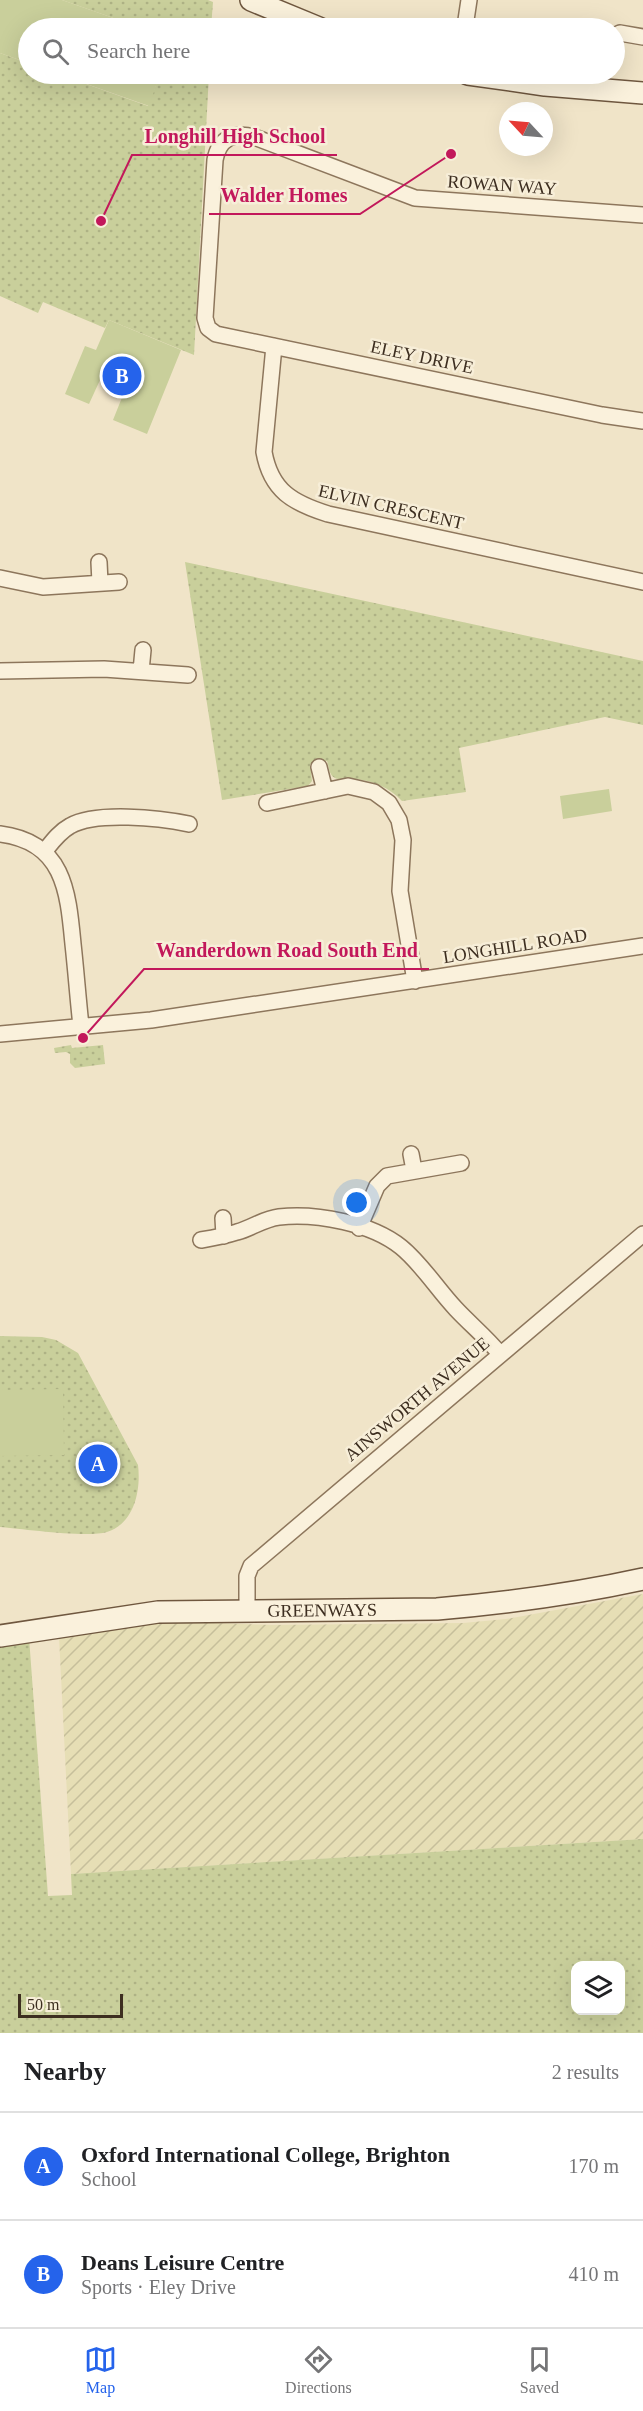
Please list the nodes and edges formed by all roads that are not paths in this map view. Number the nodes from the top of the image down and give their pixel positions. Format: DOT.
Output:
graph roads {
  1 [pos="251,0"];
  2 [pos="469,0"];
  3 [pos="281,6"];
  4 [pos="302,18"];
  5 [pos="466,18"];
  6 [pos="625,34"];
  7 [pos="643,37"];
  8 [pos="538,84"];
  9 [pos="643,93"];
  10 [pos="643,215"];
  11 [pos="205,314"];
  12 [pos="274,346"];
  13 [pos="643,421"];
  14 [pos="99,562"];
  15 [pos="0,578"];
  16 [pos="119,582"];
  17 [pos="643,582"];
  18 [pos="100,583"];
  19 [pos="143,650"];
  20 [pos="0,671"];
  21 [pos="141,671"];
  22 [pos="188,675"];
  23 [pos="319,767"];
  24 [pos="325,791"];
  25 [pos="267,803"];
  26 [pos="189,824"];
  27 [pos="0,834"];
  28 [pos="44,852"];
  29 [pos="643,946"];
  30 [pos="415,981"];
  31 [pos="81,1026"];
  32 [pos="0,1034"];
  33 [pos="411,1154"];
  34 [pos="461,1163"];
  35 [pos="414,1170"];
  36 [pos="223,1218"];
  37 [pos="359,1228"];
  38 [pos="643,1234"];
  39 [pos="224,1236"];
  40 [pos="201,1240"];
  41 [pos="500,1354"];
  42 [pos="643,1579"];
  43 [pos="247,1610"];
  44 [pos="0,1636"];
  1 -- 3 [label="street"];
  2 -- 5 [label="street"];
  3 -- 4 [label="street"];
  6 -- 7 [label="street"];
  8 -- 9 [label="street"];
  10 -- 11 [label="street, ROWAN WAY"];
  11 -- 12 [label="street, ELEY DRIVE"];
  12 -- 13 [label="street, ELEY DRIVE"];
  12 -- 17 [label="street, ELVIN CRESCENT"];
  14 -- 18 [label="street"];
  15 -- 18 [label="street"];
  16 -- 18 [label="street"];
  19 -- 21 [label="street"];
  20 -- 21 [label="street"];
  21 -- 22 [label="street"];
  23 -- 24 [label="street"];
  24 -- 25 [label="street"];
  24 -- 30 [label="street"];
  26 -- 28 [label="street"];
  27 -- 28 [label="street"];
  28 -- 31 [label="street"];
  29 -- 30 [label="street, LONGHILL ROAD"];
  30 -- 31 [label="street, LONGHILL ROAD"];
  31 -- 32 [label="street, LONGHILL ROAD"];
  33 -- 35 [label="street"];
  34 -- 35 [label="street"];
  35 -- 37 [label="street"];
  36 -- 39 [label="street"];
  37 -- 39 [label="street"];
  37 -- 41 [label="street"];
  38 -- 41 [label="street, AINSWORTH AVENUE"];
  39 -- 40 [label="street"];
  41 -- 43 [label="street, AINSWORTH AVENUE"];
  42 -- 43 [label="street, GREENWAYS"];
  43 -- 44 [label="street, GREENWAYS"];
}
